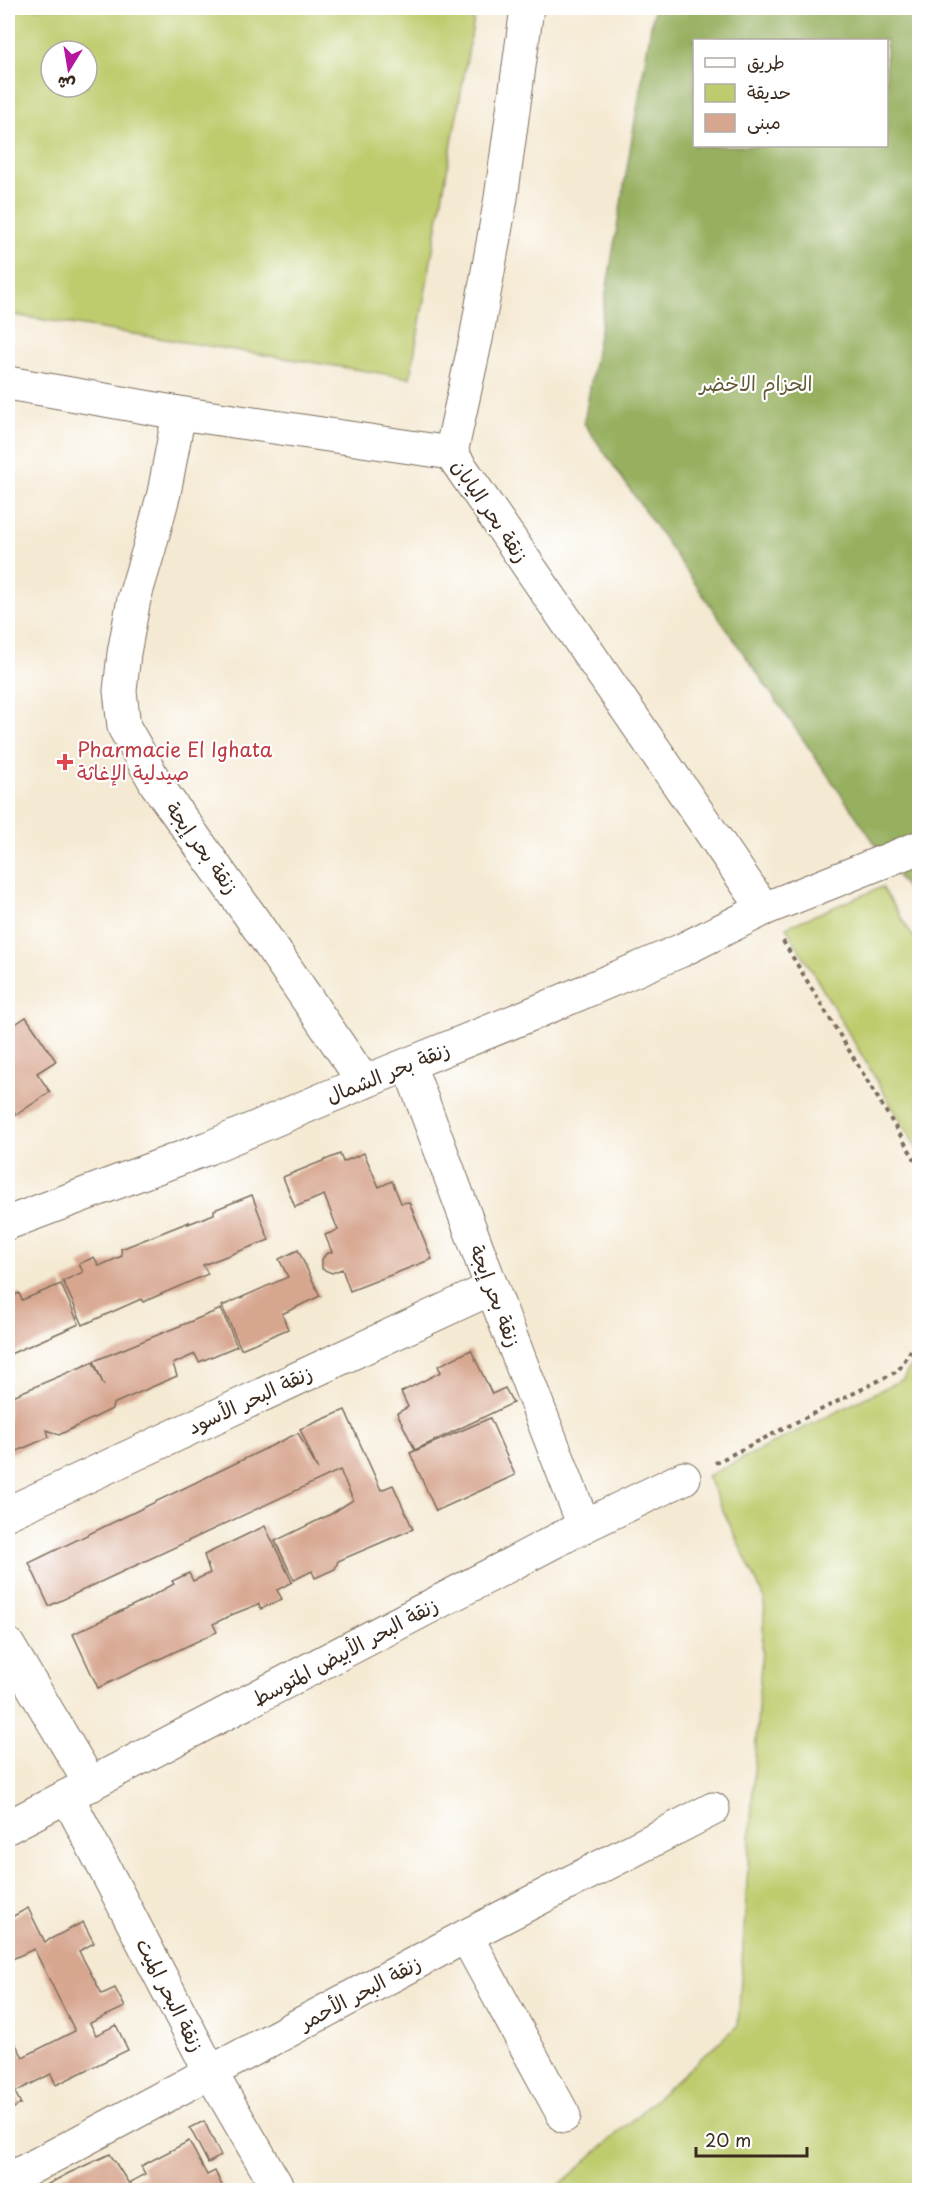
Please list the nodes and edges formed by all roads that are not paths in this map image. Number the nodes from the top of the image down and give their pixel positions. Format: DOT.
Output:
graph roads {
  1 [pos="527,8"];
  2 [pos="8,383"];
  3 [pos="179,413"];
  4 [pos="451,453"];
  5 [pos="920,847"];
  6 [pos="764,909"];
  7 [pos="409,1065"];
  8 [pos="364,1082"];
  9 [pos="8,1223"];
  10 [pos="492,1288"];
  11 [pos="684,1478"];
  12 [pos="8,1513"];
  13 [pos="584,1526"];
  14 [pos="8,1645"];
  15 [pos="79,1791"];
  16 [pos="713,1809"];
  17 [pos="8,1827"];
  18 [pos="466,1936"];
  19 [pos="211,2073"];
  20 [pos="564,2116"];
  21 [pos="8,2180"];
  22 [pos="279,2190"];
  1 -- 4 [label="street"];
  2 -- 3 [label="street, زنقة بحر اليابان"];
  3 -- 4 [label="street, زنقة بحر اليابان"];
  3 -- 8 [label="street, زنقة بحر إيجة"];
  4 -- 6 [label="street, زنقة بحر اليابان"];
  5 -- 6 [label="street, زنقة بحر الشمال"];
  6 -- 7 [label="street, زنقة بحر الشمال"];
  7 -- 8 [label="street, زنقة بحر الشمال"];
  7 -- 10 [label="street, زنقة بحر إيجة"];
  8 -- 9 [label="street, زنقة بحر الشمال"];
  10 -- 12 [label="street, زنقة البحر الأسود"];
  10 -- 13 [label="street, زنقة بحر إيجة"];
  11 -- 13 [label="street, زنقة البحر الأبيض المتوسط"];
  13 -- 15 [label="street, زنقة البحر الأبيض المتوسط"];
  14 -- 15 [label="street, زنقة البحر الميت"];
  15 -- 17 [label="street, زنقة البحر الأبيض المتوسط"];
  15 -- 19 [label="street, زنقة البحر الميت"];
  16 -- 18 [label="street, زنقة البحر الأحمر"];
  18 -- 19 [label="street, زنقة البحر الأحمر"];
  18 -- 20 [label="street"];
  19 -- 21 [label="street, زنقة البحر الأحمر"];
  19 -- 22 [label="street, زنقة البحر الميت"];
}
